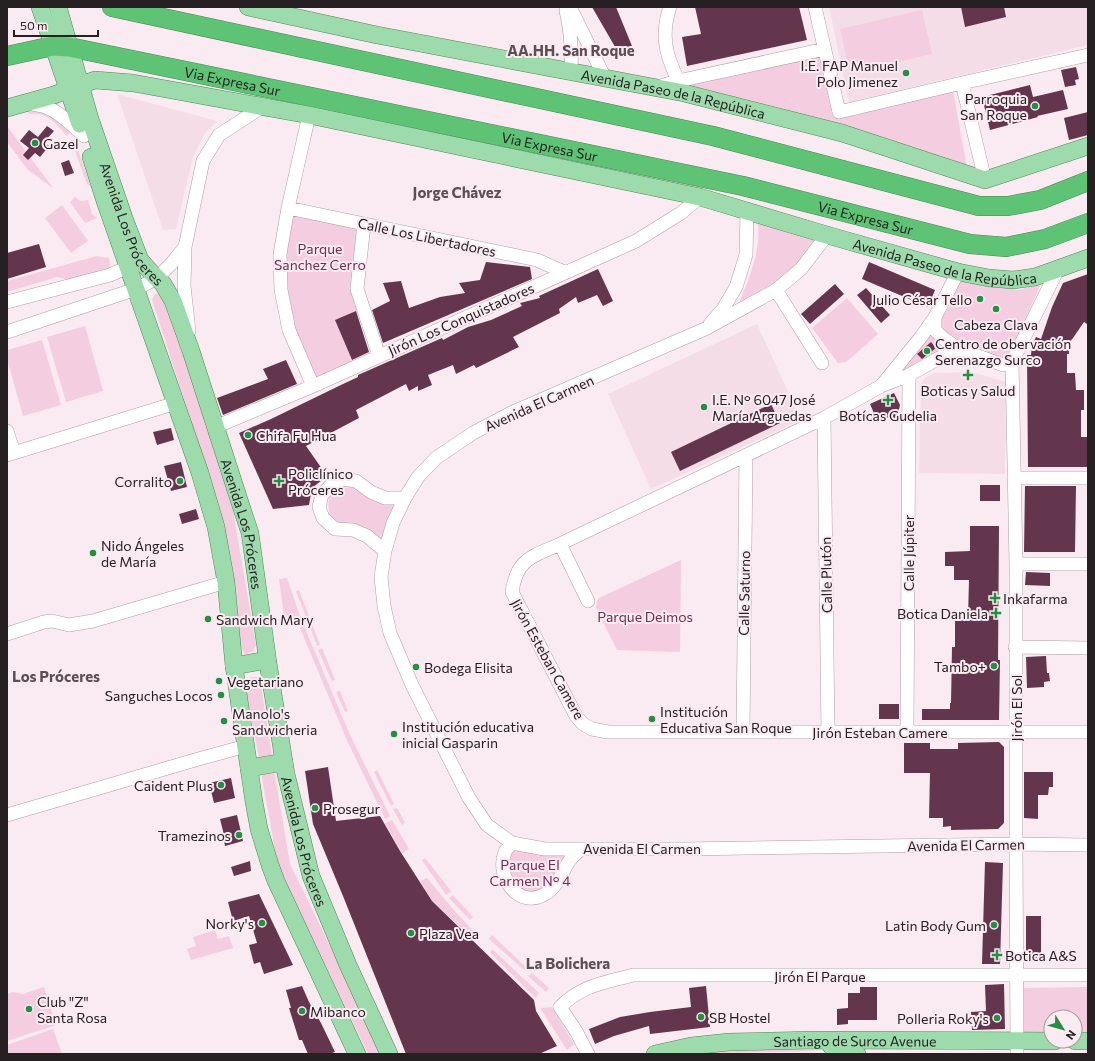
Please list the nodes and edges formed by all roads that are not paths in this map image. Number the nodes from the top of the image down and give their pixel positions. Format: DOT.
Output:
graph roads {
  1 [pos="40,7"];
  2 [pos="58,7"];
  3 [pos="112,7"];
  4 [pos="248,7"];
  5 [pos="565,7"];
  6 [pos="570,7"];
  7 [pos="670,7"];
  8 [pos="815,7"];
  9 [pos="61,47"];
  10 [pos="825,49"];
  11 [pos="1088,55"];
  12 [pos="7,56"];
  13 [pos="571,72"];
  14 [pos="605,78"];
  15 [pos="962,83"];
  16 [pos="74,87"];
  17 [pos="681,87"];
  18 [pos="25,103"];
  19 [pos="262,107"];
  20 [pos="7,108"];
  21 [pos="309,115"];
  22 [pos="84,136"];
  23 [pos="1088,146"];
  24 [pos="985,180"];
  25 [pos="1088,181"];
  26 [pos="700,197"];
  27 [pos="288,208"];
  28 [pos="748,211"];
  29 [pos="1088,223"];
  30 [pos="364,224"];
  31 [pos="827,235"];
  32 [pos="184,247"];
  33 [pos="1088,258"];
  34 [pos="128,267"];
  35 [pos="1058,269"];
  36 [pos="564,272"];
  37 [pos="958,272"];
  38 [pos="157,278"];
  39 [pos="136,289"];
  40 [pos="776,290"];
  41 [pos="7,302"];
  42 [pos="935,317"];
  43 [pos="706,329"];
  44 [pos="7,332"];
  45 [pos="959,348"];
  46 [pos="191,351"];
  47 [pos="380,356"];
  48 [pos="822,362"];
  49 [pos="1012,362"];
  50 [pos="909,375"];
  51 [pos="313,386"];
  52 [pos="881,386"];
  53 [pos="176,403"];
  54 [pos="824,418"];
  55 [pos="215,427"];
  56 [pos="7,431"];
  57 [pos="10,454"];
  58 [pos="746,455"];
  59 [pos="1014,478"];
  60 [pos="1088,478"];
  61 [pos="405,498"];
  62 [pos="560,544"];
  63 [pos="385,551"];
  64 [pos="1016,564"];
  65 [pos="1088,564"];
  66 [pos="226,582"];
  67 [pos="588,601"];
  68 [pos="7,634"];
  69 [pos="1015,647"];
  70 [pos="1088,648"];
  71 [pos="267,660"];
  72 [pos="234,666"];
  73 [pos="907,731"];
  74 [pos="742,732"];
  75 [pos="828,732"];
  76 [pos="1016,732"];
  77 [pos="1088,732"];
  78 [pos="246,746"];
  79 [pos="284,762"];
  80 [pos="249,768"];
  81 [pos="7,815"];
  82 [pos="512,843"];
  83 [pos="1016,844"];
  84 [pos="1088,845"];
  85 [pos="581,849"];
  86 [pos="1088,975"];
  87 [pos="1016,976"];
  88 [pos="814,1040"];
  89 [pos="1043,1043"];
  90 [pos="1017,1048"];
  91 [pos="357,1054"];
  92 [pos="390,1054"];
  93 [pos="588,1054"];
  94 [pos="655,1054"];
  95 [pos="857,1054"];
  1 -- 9 [label="main road, Avenida Los Próceres"];
  2 -- 9 [label="main road, Avenida Los Próceres"];
  3 -- 25 [label="highway"];
  4 -- 13 [label="main road, Avenida Paseo de la República"];
  5 -- 13 [label="street"];
  6 -- 14 [label="street"];
  7 -- 17 [label="street"];
  8 -- 10 [label="street"];
  9 -- 12 [label="highway, Via Expresa Sur"];
  9 -- 16 [label="main road, Avenida Los Próceres"];
  9 -- 29 [label="highway, Via Expresa Sur"];
  10 -- 15 [label="street"];
  10 -- 17 [label="street"];
  11 -- 15 [label="street"];
  13 -- 14 [label="main road, Avenida Paseo de la República"];
  14 -- 17 [label="main road, Avenida Paseo de la República"];
  15 -- 24 [label="street"];
  16 -- 18 [label="main road, Avenida Paseo de la República"];
  16 -- 19 [label="main road, Avenida Paseo de la República"];
  16 -- 22 [label="main road, Avenida Los Próceres"];
  16 -- 38 [label="main road, Avenida Los Próceres"];
  17 -- 24 [label="main road, Avenida Paseo de la República"];
  18 -- 20 [label="main road, Avenida Paseo de la República"];
  18 -- 22 [label="street"];
  19 -- 21 [label="main road, Avenida Paseo de la República"];
  19 -- 32 [label="street"];
  21 -- 26 [label="main road, Avenida Paseo de la República"];
  21 -- 27 [label="street"];
  22 -- 34 [label="main road, Avenida Los Próceres"];
  23 -- 24 [label="main road"];
  26 -- 28 [label="main road, Avenida Paseo de la República"];
  26 -- 36 [label="street, Jirón Los Conquistadores"];
  27 -- 30 [label="street, Calle Los Libertadores"];
  27 -- 51 [label="street"];
  28 -- 31 [label="main road, Avenida Paseo de la República"];
  28 -- 43 [label="street"];
  30 -- 36 [label="street, Calle Los Libertadores"];
  30 -- 47 [label="street"];
  31 -- 37 [label="main road, Avenida Paseo de la República"];
  31 -- 40 [label="street, Avenida El Carmen"];
  32 -- 38 [label="street"];
  32 -- 46 [label="street"];
  33 -- 35 [label="main road, Avenida Paseo de la República"];
  34 -- 39 [label="main road, Avenida Los Próceres"];
  34 -- 41 [label="street"];
  35 -- 37 [label="main road, Avenida Paseo de la República"];
  35 -- 49 [label="street"];
  36 -- 47 [label="street, Jirón Los Conquistadores"];
  37 -- 42 [label="street, Jirón Esteban Camere"];
  38 -- 39 [label="street"];
  38 -- 46 [label="main road, Avenida Los Próceres"];
  39 -- 44 [label="street"];
  39 -- 53 [label="main road, Avenida Los Próceres"];
  40 -- 43 [label="street, Avenida El Carmen"];
  40 -- 48 [label="street"];
  42 -- 45 [label="street"];
  42 -- 52 [label="street, Jirón Esteban Camere"];
  43 -- 61 [label="street, Avenida El Carmen"];
  45 -- 49 [label="street"];
  45 -- 50 [label="street, Jirón Esteban Camere"];
  46 -- 55 [label="main road, Avenida Los Próceres"];
  47 -- 51 [label="street, Jirón Los Conquistadores"];
  49 -- 59 [label="street, Jirón El Sol"];
  50 -- 52 [label="street, Jirón Esteban Camere"];
  50 -- 73 [label="street, Calle Júpiter"];
  51 -- 55 [label="street, Jirón Los Conquistadores"];
  52 -- 54 [label="street, Jirón Esteban Camere"];
  53 -- 57 [label="street"];
  53 -- 66 [label="main road, Avenida Los Próceres"];
  54 -- 58 [label="street, Jirón Esteban Camere"];
  54 -- 75 [label="street, Calle Plutón"];
  55 -- 71 [label="main road, Avenida Los Próceres"];
  56 -- 57 [label="street"];
  58 -- 62 [label="street, Jirón Esteban Camere"];
  58 -- 74 [label="street, Calle Saturno"];
  59 -- 60 [label="street"];
  59 -- 64 [label="street, Jirón El Sol"];
  61 -- 63 [label="street, Avenida El Carmen"];
  61 -- 63 [label="street"];
  62 -- 67 [label="street"];
  62 -- 74 [label="street, Jirón Esteban Camere"];
  63 -- 82 [label="street, Avenida El Carmen"];
  64 -- 65 [label="street"];
  64 -- 69 [label="street, Jirón El Sol"];
  66 -- 68 [label="street"];
  66 -- 72 [label="main road, Avenida Los Próceres"];
  69 -- 70 [label="street"];
  69 -- 76 [label="street, Jirón El Sol"];
  71 -- 72 [label="main road"];
  71 -- 79 [label="main road, Avenida Los Próceres"];
  72 -- 78 [label="main road, Avenida Los Próceres"];
  73 -- 75 [label="street, Jirón Esteban Camere"];
  73 -- 76 [label="street, Jirón Esteban Camere"];
  74 -- 75 [label="street, Jirón Esteban Camere"];
  76 -- 77 [label="street, Jirón Esteban Camere"];
  76 -- 83 [label="street, Jirón El Sol"];
  78 -- 80 [label="main road, Avenida Los Próceres"];
  78 -- 81 [label="street"];
  79 -- 80 [label="main road"];
  79 -- 92 [label="main road, Avenida Los Próceres"];
  80 -- 91 [label="main road, Avenida Los Próceres"];
  82 -- 85 [label="street, Avenida El Carmen"];
  82 -- 85 [label="street"];
  83 -- 84 [label="street, Avenida El Carmen"];
  83 -- 85 [label="street, Avenida El Carmen"];
  83 -- 87 [label="street, Jirón El Sol"];
  86 -- 87 [label="street, Jirón El Parque"];
  87 -- 90 [label="street, Jirón El Sol"];
  87 -- 93 [label="street, Jirón El Parque"];
  88 -- 90 [label="main road, Santiago de Surco Avenue"];
  88 -- 94 [label="main road, Santiago de Surco Avenue"];
  88 -- 95 [label="main road"];
  89 -- 90 [label="main road, Santiago de Surco Avenue"];
}
